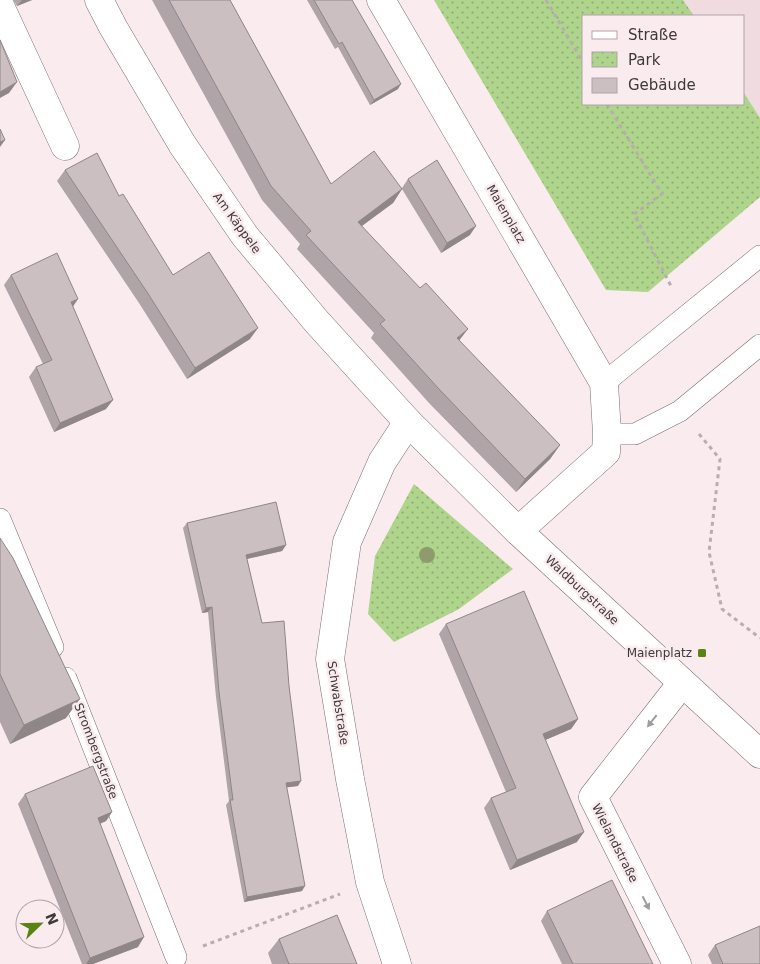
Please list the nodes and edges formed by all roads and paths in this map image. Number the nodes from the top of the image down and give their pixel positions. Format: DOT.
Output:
graph roads {
  1 [pos="99,0"];
  2 [pos="381,0"];
  3 [pos="546,0"];
  4 [pos="0,6"];
  5 [pos="582,61"];
  6 [pos="609,105"];
  7 [pos="65,146"];
  8 [pos="760,256"];
  9 [pos="686,315"];
  10 [pos="760,345"];
  11 [pos="604,383"];
  12 [pos="680,412"];
  13 [pos="408,422"];
  14 [pos="607,434"];
  15 [pos="0,519"];
  16 [pos="518,531"];
  17 [pos="760,638"];
  18 [pos="682,683"];
  19 [pos="760,754"];
  20 [pos="370,882"];
  21 [pos="176,956"];
  22 [pos="397,964"];
  23 [pos="677,964"];
  1 -- 13 [label="street, Am Käppele"];
  2 -- 11 [label="street, Maienplatz"];
  3 -- 5 [label="path"];
  4 -- 7 [label="street"];
  6 -- 9 [label="path"];
  8 -- 9 [label="lane"];
  9 -- 11 [label="lane"];
  10 -- 12 [label="lane"];
  11 -- 14 [label="street, Maienplatz"];
  12 -- 14 [label="lane"];
  12 -- 17 [label="path"];
  13 -- 16 [label="street, Waldburgstraße"];
  13 -- 20 [label="street, Schwabstraße"];
  14 -- 16 [label="street, Maienplatz"];
  15 -- 21 [label="lane, Strombergstraße"];
  16 -- 18 [label="street, Waldburgstraße"];
  18 -- 19 [label="street, Waldburgstraße"];
  18 -- 23 [label="street, Wielandstraße, one-way"];
  20 -- 21 [label="path"];
  20 -- 22 [label="street, Schwabstraße"];
}
